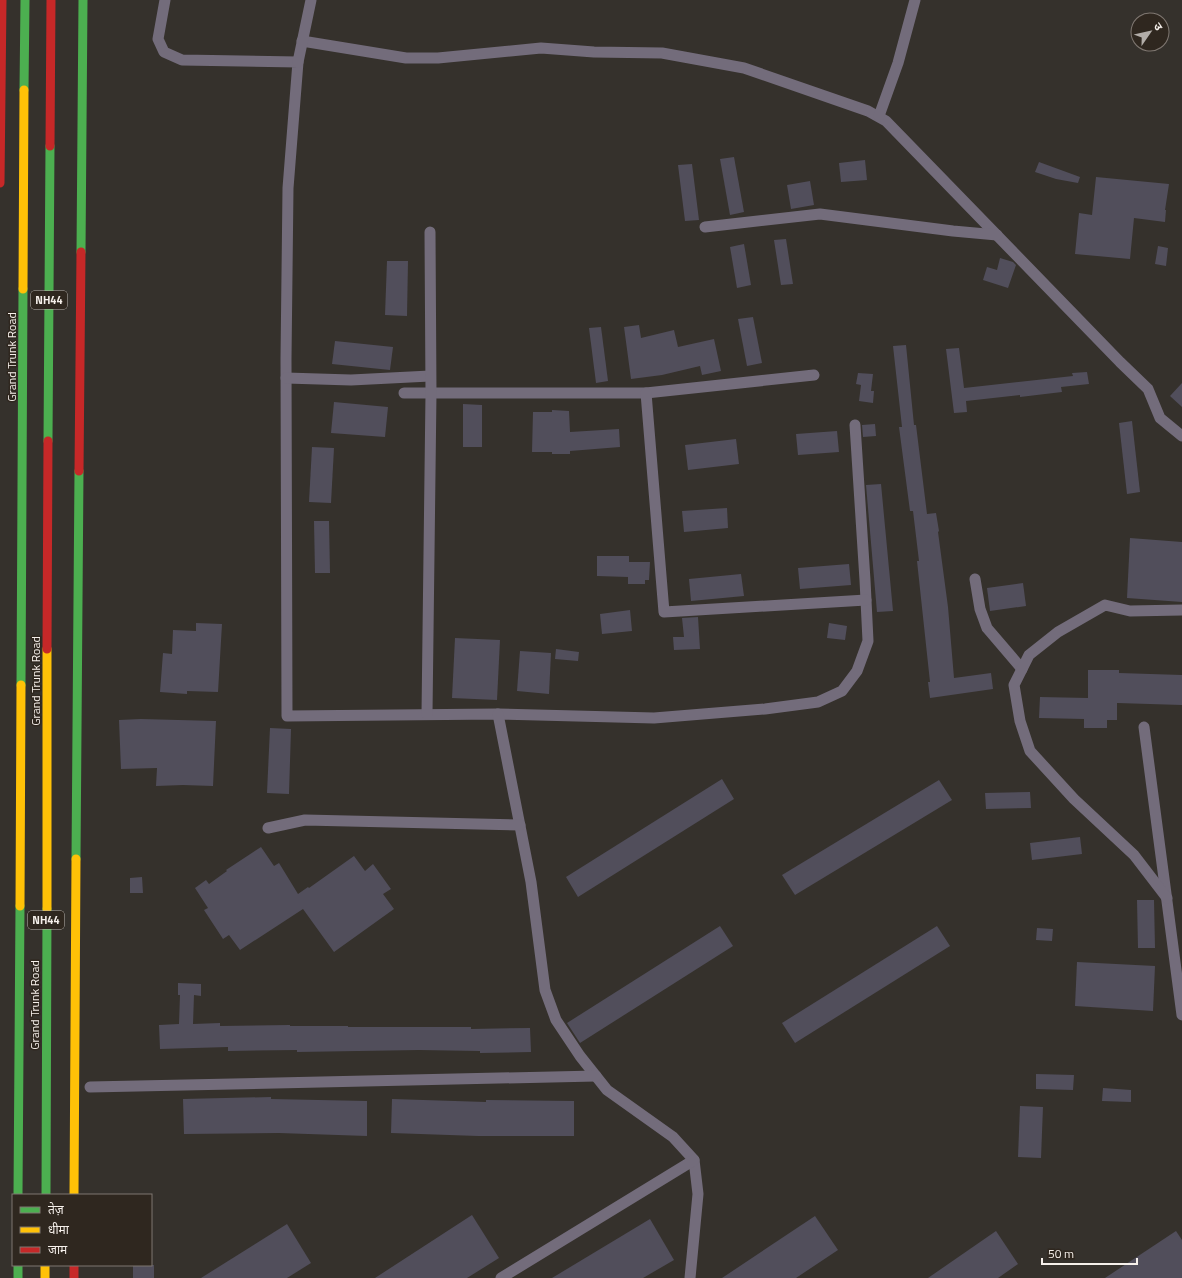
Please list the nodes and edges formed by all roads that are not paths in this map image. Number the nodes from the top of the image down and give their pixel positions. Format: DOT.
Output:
graph roads {
  1 [pos="2,0"];
  2 [pos="25,0"];
  3 [pos="51,0"];
  4 [pos="83,0"];
  5 [pos="165,0"];
  6 [pos="311,0"];
  7 [pos="915,0"];
  8 [pos="302,41"];
  9 [pos="298,62"];
  10 [pos="878,116"];
  11 [pos="0,183"];
  12 [pos="705,227"];
  13 [pos="430,232"];
  14 [pos="997,235"];
  15 [pos="814,375"];
  16 [pos="430,376"];
  17 [pos="286,378"];
  18 [pos="404,393"];
  19 [pos="430,393"];
  20 [pos="646,393"];
  21 [pos="855,425"];
  22 [pos="1182,436"];
  23 [pos="975,579"];
  24 [pos="866,600"];
  25 [pos="1182,610"];
  26 [pos="1022,669"];
  27 [pos="427,714"];
  28 [pos="498,714"];
  29 [pos="1144,727"];
  30 [pos="520,825"];
  31 [pos="268,828"];
  32 [pos="1167,898"];
  33 [pos="1182,1015"];
  34 [pos="596,1076"];
  35 [pos="90,1087"];
  36 [pos="694,1160"];
  37 [pos="18,1194"];
  38 [pos="46,1194"];
  39 [pos="74,1194"];
  40 [pos="18,1266"];
  41 [pos="45,1266"];
  42 [pos="74,1266"];
  43 [pos="18,1278"];
  44 [pos="45,1278"];
  45 [pos="74,1278"];
  46 [pos="501,1278"];
  47 [pos="690,1278"];
  1 -- 11 [label="main road"];
  2 -- 37 [label="main road, Grand Trunk Road / NH44"];
  3 -- 38 [label="main road, Grand Trunk Road / NH44"];
  4 -- 39 [label="main road"];
  5 -- 9 [label="street"];
  6 -- 8 [label="street"];
  7 -- 10 [label="street"];
  8 -- 9 [label="street"];
  8 -- 10 [label="street"];
  9 -- 17 [label="street"];
  10 -- 14 [label="street"];
  12 -- 14 [label="street"];
  13 -- 16 [label="street"];
  14 -- 22 [label="street"];
  15 -- 20 [label="street"];
  16 -- 17 [label="street"];
  16 -- 19 [label="street"];
  17 -- 27 [label="street"];
  18 -- 19 [label="street"];
  19 -- 20 [label="street"];
  19 -- 27 [label="street"];
  20 -- 24 [label="street"];
  21 -- 24 [label="street"];
  23 -- 26 [label="street"];
  24 -- 28 [label="street"];
  25 -- 26 [label="street"];
  26 -- 32 [label="street"];
  27 -- 28 [label="street"];
  28 -- 30 [label="street"];
  29 -- 32 [label="street"];
  30 -- 31 [label="street"];
  30 -- 34 [label="street"];
  32 -- 33 [label="street"];
  34 -- 35 [label="street"];
  34 -- 36 [label="street"];
  36 -- 46 [label="street"];
  36 -- 47 [label="street"];
  40 -- 43 [label="main road"];
  41 -- 44 [label="main road"];
  42 -- 45 [label="main road"];
}
